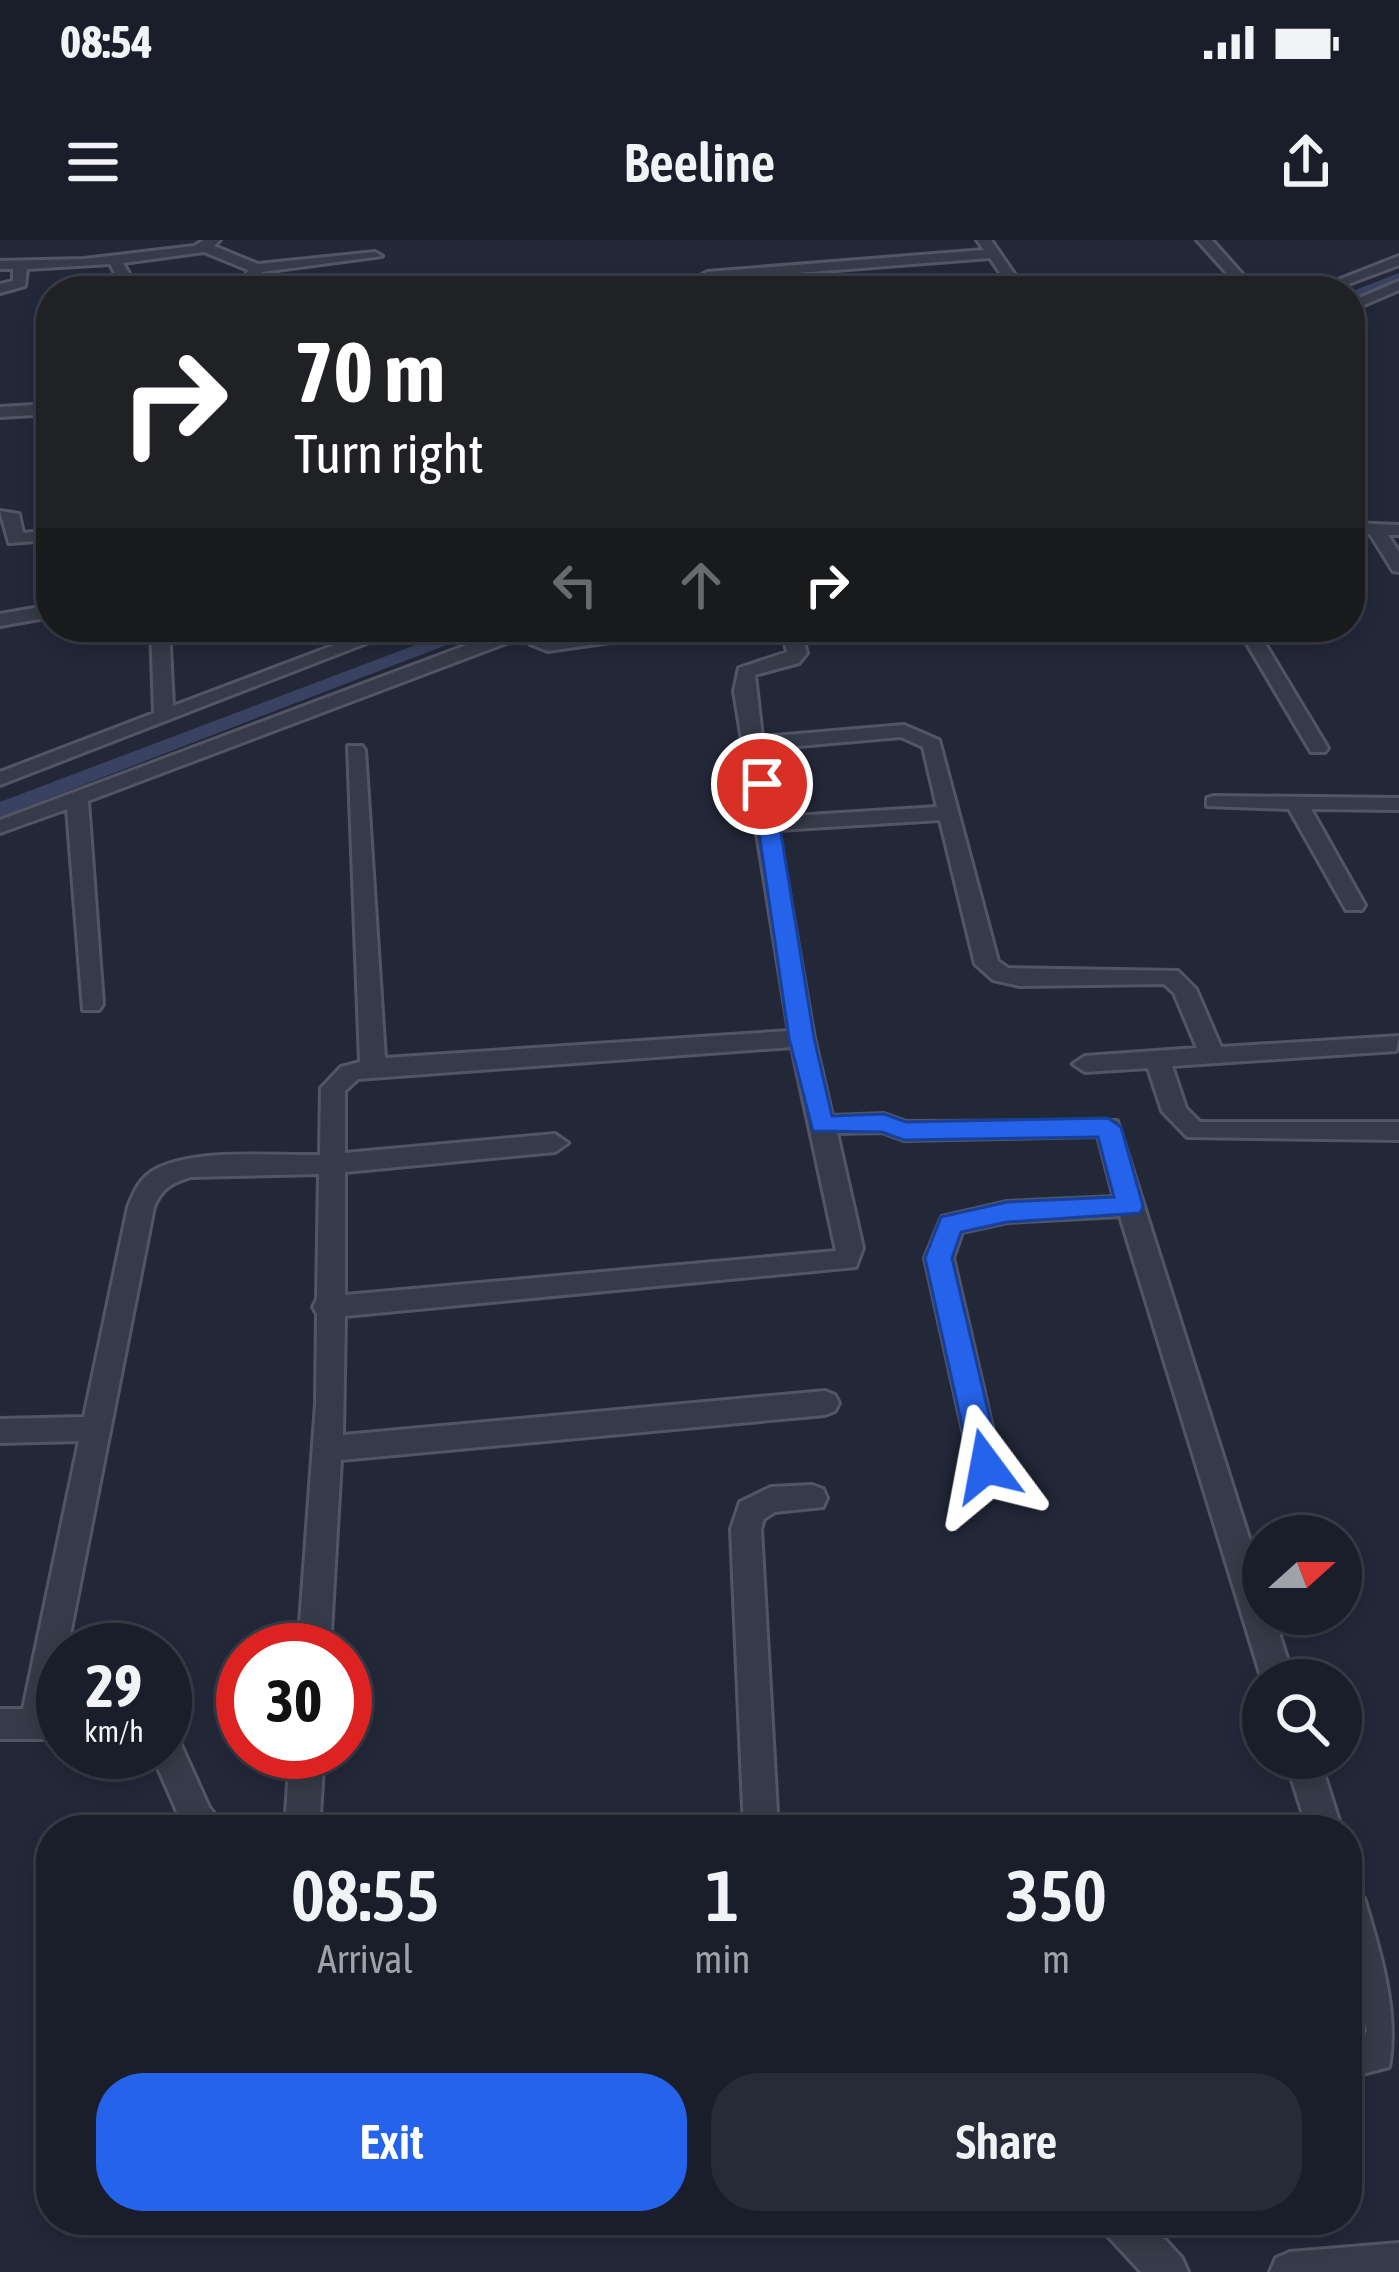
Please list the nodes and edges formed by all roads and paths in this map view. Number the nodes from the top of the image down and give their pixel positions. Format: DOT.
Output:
graph roads {
  1 [pos="1204,240"];
  2 [pos="210,244"];
  3 [pos="267,247"];
  4 [pos="989,247"];
  5 [pos="375,256"];
  6 [pos="114,260"];
  7 [pos="1399,260"];
  8 [pos="20,264"];
  9 [pos="0,266"];
  10 [pos="256,268"];
  11 [pos="123,276"];
  12 [pos="253,276"];
  13 [pos="707,276"];
  14 [pos="1009,276"];
  15 [pos="1236,276"];
  16 [pos="1357,276"];
  17 [pos="1399,285"];
  18 [pos="0,289"];
  19 [pos="1365,300"];
  20 [pos="36,410"];
  21 [pos="0,412"];
  22 [pos="0,516"];
  23 [pos="1365,528"];
  24 [pos="1375,528"];
  25 [pos="1399,530"];
  26 [pos="36,537"];
  27 [pos="1399,567"];
  28 [pos="36,614"];
  29 [pos="0,620"];
  30 [pos="161,642"];
  31 [pos="360,642"];
  32 [pos="491,642"];
  33 [pos="795,642"];
  34 [pos="1255,642"];
  35 [pos="164,717"];
  36 [pos="756,744"];
  37 [pos="1318,748"];
  38 [pos="356,750"];
  39 [pos="0,779"];
  40 [pos="77,798"];
  41 [pos="1214,802"];
  42 [pos="1296,802"];
  43 [pos="1399,804"];
  44 [pos="948,813"];
  45 [pos="769,824"];
  46 [pos="0,827"];
  47 [pos="1354,905"];
  48 [pos="91,1004"];
  49 [pos="802,1038"];
  50 [pos="1396,1043"];
  51 [pos="1213,1057"];
  52 [pos="1158,1060"];
  53 [pos="1085,1064"];
  54 [pos="373,1067"];
  55 [pos="822,1125"];
  56 [pos="1399,1130"];
  57 [pos="555,1143"];
  58 [pos="331,1164"];
  59 [pos="1130,1206"];
  60 [pos="327,1307"];
  61 [pos="826,1403"];
  62 [pos="95,1429"];
  63 [pos="0,1431"];
  64 [pos="327,1450"];
  65 [pos="986,1466"];
  66 [pos="812,1498"];
  67 [pos="65,1623"];
  68 [pos="316,1623"];
  69 [pos="1271,1659"];
  70 [pos="0,1724"];
  71 [pos="36,1724"];
  72 [pos="179,1779"];
  73 [pos="305,1779"];
  74 [pos="1309,1779"];
  75 [pos="195,1815"];
  76 [pos="303,1815"];
  77 [pos="760,1815"];
  78 [pos="1320,1815"];
  79 [pos="1362,1952"];
  80 [pos="1362,2056"];
  81 [pos="1134,2235"];
  82 [pos="1399,2263"];
  83 [pos="1168,2272"];
  84 [pos="1290,2272"];
  1 -- 15 [label="street"];
  2 -- 6 [label="street"];
  2 -- 10 [label="street"];
  3 -- 10 [label="street"];
  4 -- 13 [label="street"];
  4 -- 14 [label="street"];
  5 -- 10 [label="street"];
  6 -- 8 [label="street"];
  6 -- 11 [label="street"];
  7 -- 16 [label="street"];
  8 -- 9 [label="street"];
  8 -- 18 [label="street"];
  10 -- 12 [label="street"];
  17 -- 19 [label="street"];
  20 -- 21 [label="street"];
  22 -- 26 [label="street"];
  23 -- 24 [label="street"];
  24 -- 25 [label="street"];
  24 -- 27 [label="street"];
  28 -- 29 [label="street"];
  30 -- 35 [label="street"];
  31 -- 35 [label="street"];
  32 -- 40 [label="street"];
  33 -- 36 [label="street"];
  34 -- 37 [label="street"];
  35 -- 39 [label="street"];
  36 -- 44 [label="street"];
  36 -- 45 [label="street"];
  38 -- 54 [label="street"];
  40 -- 46 [label="street"];
  40 -- 48 [label="street"];
  41 -- 42 [label="street"];
  42 -- 43 [label="street"];
  42 -- 47 [label="street"];
  44 -- 45 [label="street"];
  44 -- 51 [label="street"];
  45 -- 49 [label="street"];
  49 -- 54 [label="street"];
  49 -- 55 [label="street"];
  50 -- 51 [label="street"];
  51 -- 52 [label="street"];
  52 -- 53 [label="street"];
  52 -- 56 [label="street"];
  54 -- 58 [label="street"];
  55 -- 59 [label="street"];
  55 -- 60 [label="street"];
  57 -- 58 [label="street"];
  58 -- 60 [label="street"];
  58 -- 62 [label="street"];
  59 -- 65 [label="street"];
  59 -- 69 [label="street"];
  60 -- 64 [label="street"];
  61 -- 64 [label="street"];
  62 -- 63 [label="street"];
  62 -- 67 [label="street"];
  64 -- 68 [label="street"];
  66 -- 77 [label="street"];
  70 -- 71 [label="street"];
  72 -- 75 [label="street"];
  73 -- 76 [label="street"];
  74 -- 78 [label="street"];
  79 -- 80 [label="street"];
  81 -- 83 [label="street"];
  82 -- 84 [label="street"];
}
